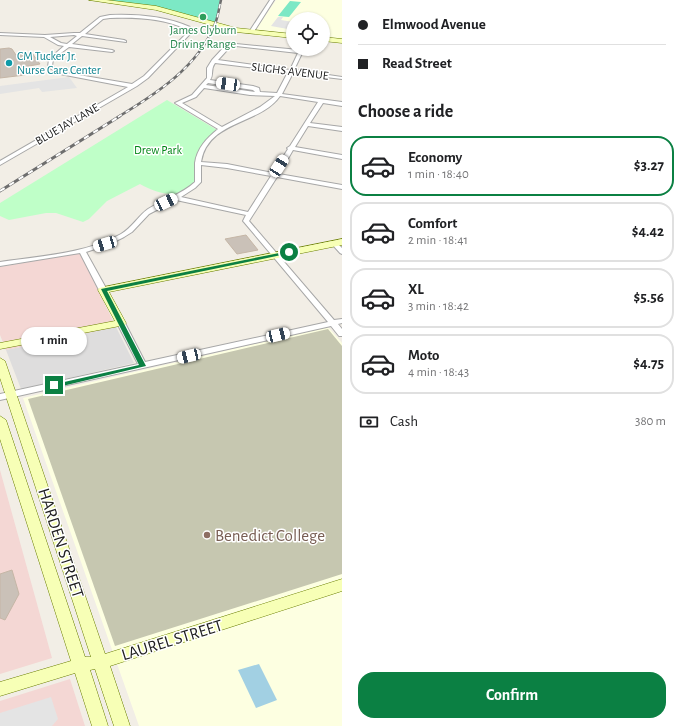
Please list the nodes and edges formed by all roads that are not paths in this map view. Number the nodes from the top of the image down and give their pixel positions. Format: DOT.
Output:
graph roads {
  1 [pos="92,0"];
  2 [pos="272,0"];
  3 [pos="111,1"];
  4 [pos="250,32"];
  5 [pos="0,34"];
  6 [pos="81,35"];
  7 [pos="286,35"];
  8 [pos="44,36"];
  9 [pos="330,40"];
  10 [pos="124,41"];
  11 [pos="342,41"];
  12 [pos="68,45"];
  13 [pos="286,50"];
  14 [pos="112,51"];
  15 [pos="299,56"];
  16 [pos="214,61"];
  17 [pos="290,71"];
  18 [pos="342,78"];
  19 [pos="207,81"];
  20 [pos="133,86"];
  21 [pos="202,86"];
  22 [pos="258,92"];
  23 [pos="279,95"];
  24 [pos="321,101"];
  25 [pos="342,104"];
  26 [pos="306,124"];
  27 [pos="221,129"];
  28 [pos="342,129"];
  29 [pos="290,148"];
  30 [pos="342,157"];
  31 [pos="198,162"];
  32 [pos="0,163"];
  33 [pos="273,175"];
  34 [pos="342,187"];
  35 [pos="175,198"];
  36 [pos="248,214"];
  37 [pos="338,242"];
  38 [pos="82,250"];
  39 [pos="342,252"];
  40 [pos="274,255"];
  41 [pos="0,264"];
  42 [pos="103,290"];
  43 [pos="342,321"];
  44 [pos="333,323"];
  45 [pos="121,324"];
  46 [pos="342,334"];
  47 [pos="0,346"];
  48 [pos="0,361"];
  49 [pos="143,366"];
  50 [pos="6,396"];
  51 [pos="0,420"];
  52 [pos="342,585"];
  53 [pos="100,662"];
  54 [pos="80,665"];
  55 [pos="0,689"];
  56 [pos="100,726"];
  57 [pos="122,726"];
  1 -- 3 [label="street"];
  2 -- 4 [label="street"];
  3 -- 4 [label="street"];
  4 -- 7 [label="street"];
  5 -- 8 [label="street"];
  6 -- 8 [label="street"];
  6 -- 10 [label="street"];
  6 -- 12 [label="street, BLUE JAY LANE"];
  6 -- 20 [label="street, BLUE JAY LANE"];
  8 -- 12 [label="street"];
  9 -- 11 [label="street"];
  12 -- 14 [label="street"];
  12 -- 20 [label="street, BLUE JAY LANE"];
  13 -- 16 [label="street"];
  15 -- 17 [label="street"];
  16 -- 17 [label="street, SLIGHS AVENUE"];
  16 -- 19 [label="street"];
  17 -- 18 [label="street, SLIGHS AVENUE"];
  17 -- 23 [label="street"];
  19 -- 21 [label="street"];
  19 -- 22 [label="street"];
  20 -- 32 [label="street, BLUE JAY LANE"];
  21 -- 22 [label="street"];
  21 -- 27 [label="street"];
  22 -- 23 [label="street"];
  23 -- 24 [label="street"];
  23 -- 27 [label="street"];
  24 -- 25 [label="street"];
  24 -- 26 [label="street"];
  26 -- 28 [label="street"];
  26 -- 29 [label="street"];
  27 -- 31 [label="street"];
  29 -- 30 [label="street"];
  29 -- 33 [label="street"];
  31 -- 33 [label="street"];
  31 -- 35 [label="street"];
  33 -- 34 [label="street"];
  33 -- 36 [label="street"];
  35 -- 36 [label="street"];
  35 -- 38 [label="street"];
  36 -- 40 [label="street"];
  37 -- 39 [label="street"];
  37 -- 40 [label="street"];
  38 -- 41 [label="street"];
  38 -- 42 [label="street"];
  40 -- 42 [label="street"];
  40 -- 44 [label="street"];
  42 -- 45 [label="street"];
  43 -- 44 [label="street"];
  44 -- 46 [label="street"];
  44 -- 49 [label="street"];
  45 -- 47 [label="street"];
  45 -- 49 [label="street"];
  48 -- 50 [label="street, HARDEN STREET"];
  49 -- 50 [label="street"];
  50 -- 53 [label="street, HARDEN STREET"];
  51 -- 54 [label="street, HARDEN STREET"];
  52 -- 53 [label="street, LAUREL STREET"];
  53 -- 54 [label="street, LAUREL STREET"];
  53 -- 57 [label="street, HARDEN STREET"];
  54 -- 55 [label="street, LAUREL STREET"];
  54 -- 56 [label="street, HARDEN STREET"];
}
